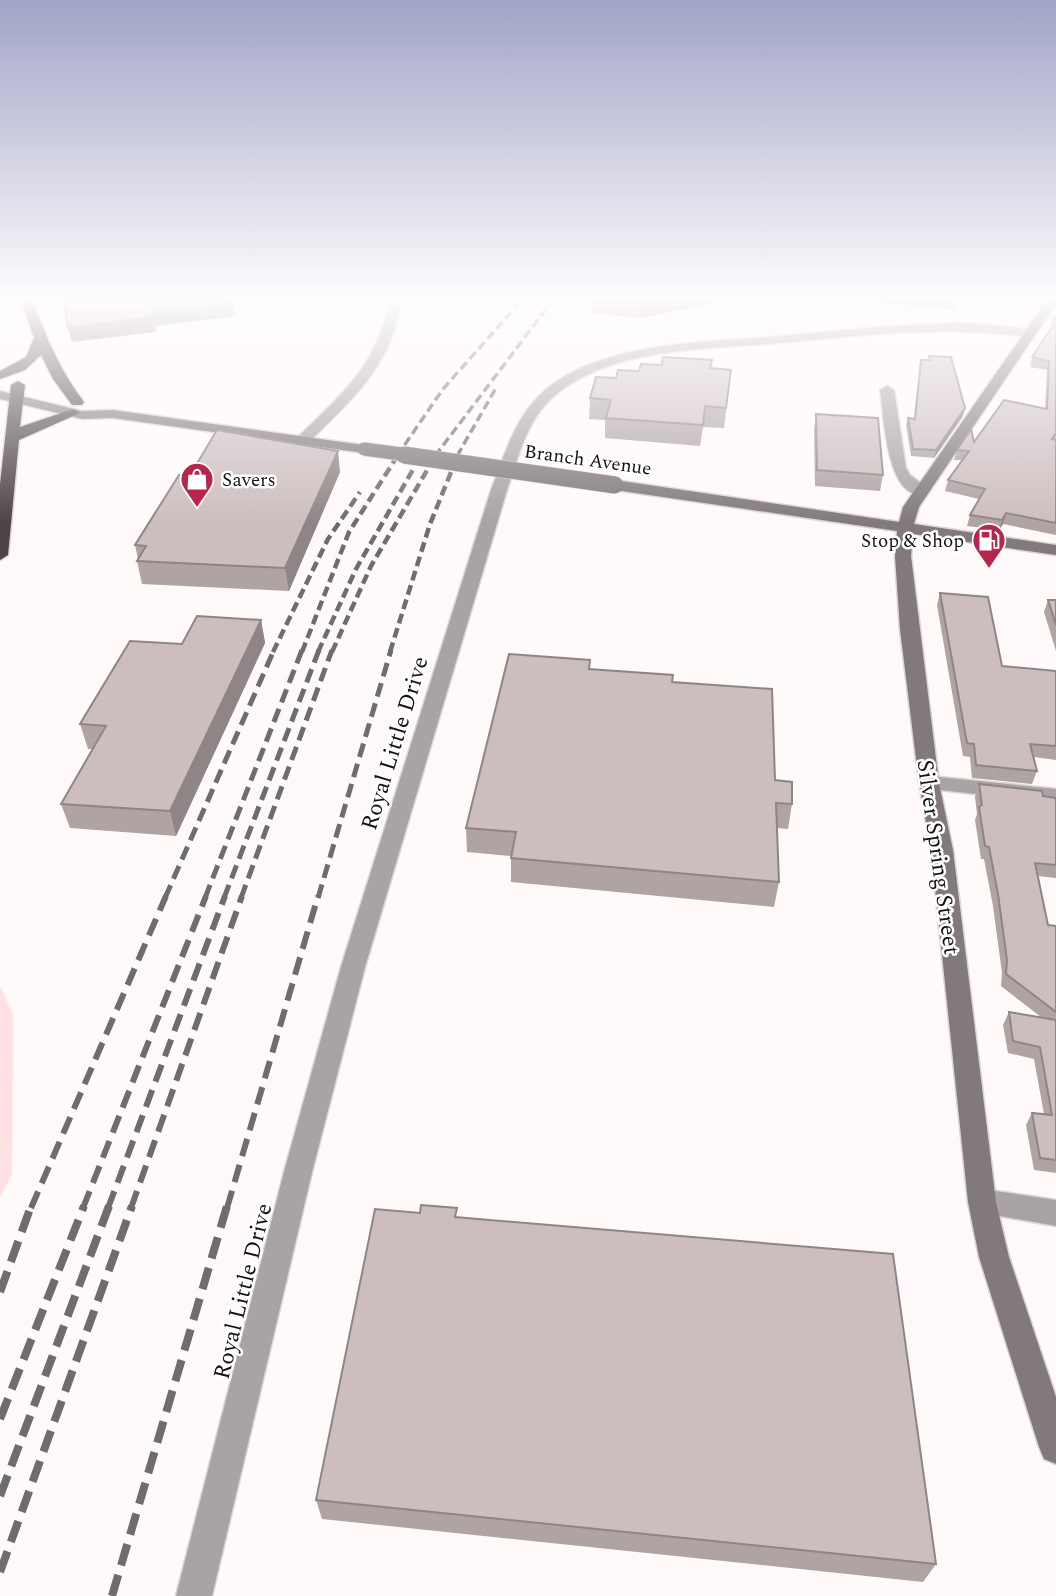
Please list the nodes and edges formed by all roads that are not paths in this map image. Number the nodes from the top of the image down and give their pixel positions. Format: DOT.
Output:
graph roads {
  1 [pos="55,374"];
  2 [pos="367,374"];
  3 [pos="581,374"];
  4 [pos="1002,374"];
  5 [pos="0,377"];
  6 [pos="18,385"];
  7 [pos="887,390"];
  8 [pos="0,395"];
  9 [pos="16,400"];
  10 [pos="75,407"];
  11 [pos="12,438"];
  12 [pos="303,440"];
  13 [pos="922,491"];
  14 [pos="905,528"];
  15 [pos="1056,550"];
  16 [pos="0,555"];
  17 [pos="929,783"];
  18 [pos="1056,796"];
  19 [pos="982,1202"];
  20 [pos="1056,1213"];
  21 [pos="1056,1447"];
  22 [pos="194,1596"];
  1 -- 10 [label="highway"];
  2 -- 12 [label="street"];
  3 -- 22 [label="street, Royal Little Drive"];
  4 -- 13 [label="main road, Silver Spring Street"];
  5 -- 6 [label="main road, Branch Avenue"];
  6 -- 9 [label="highway"];
  6 -- 10 [label="main road, Branch Avenue"];
  7 -- 13 [label="street"];
  8 -- 9 [label="main road, Branch Avenue"];
  9 -- 10 [label="main road, Branch Avenue"];
  9 -- 11 [label="highway"];
  10 -- 11 [label="highway"];
  10 -- 12 [label="main road, Branch Avenue"];
  11 -- 16 [label="highway"];
  12 -- 14 [label="main road, Branch Avenue, bridge"];
  13 -- 14 [label="main road, Silver Spring Street"];
  14 -- 15 [label="main road, Branch Avenue"];
  14 -- 17 [label="main road, Silver Spring Street"];
  17 -- 18 [label="street"];
  17 -- 19 [label="main road, Silver Spring Street"];
  19 -- 20 [label="street"];
  19 -- 21 [label="main road, Silver Spring Street"];
}
